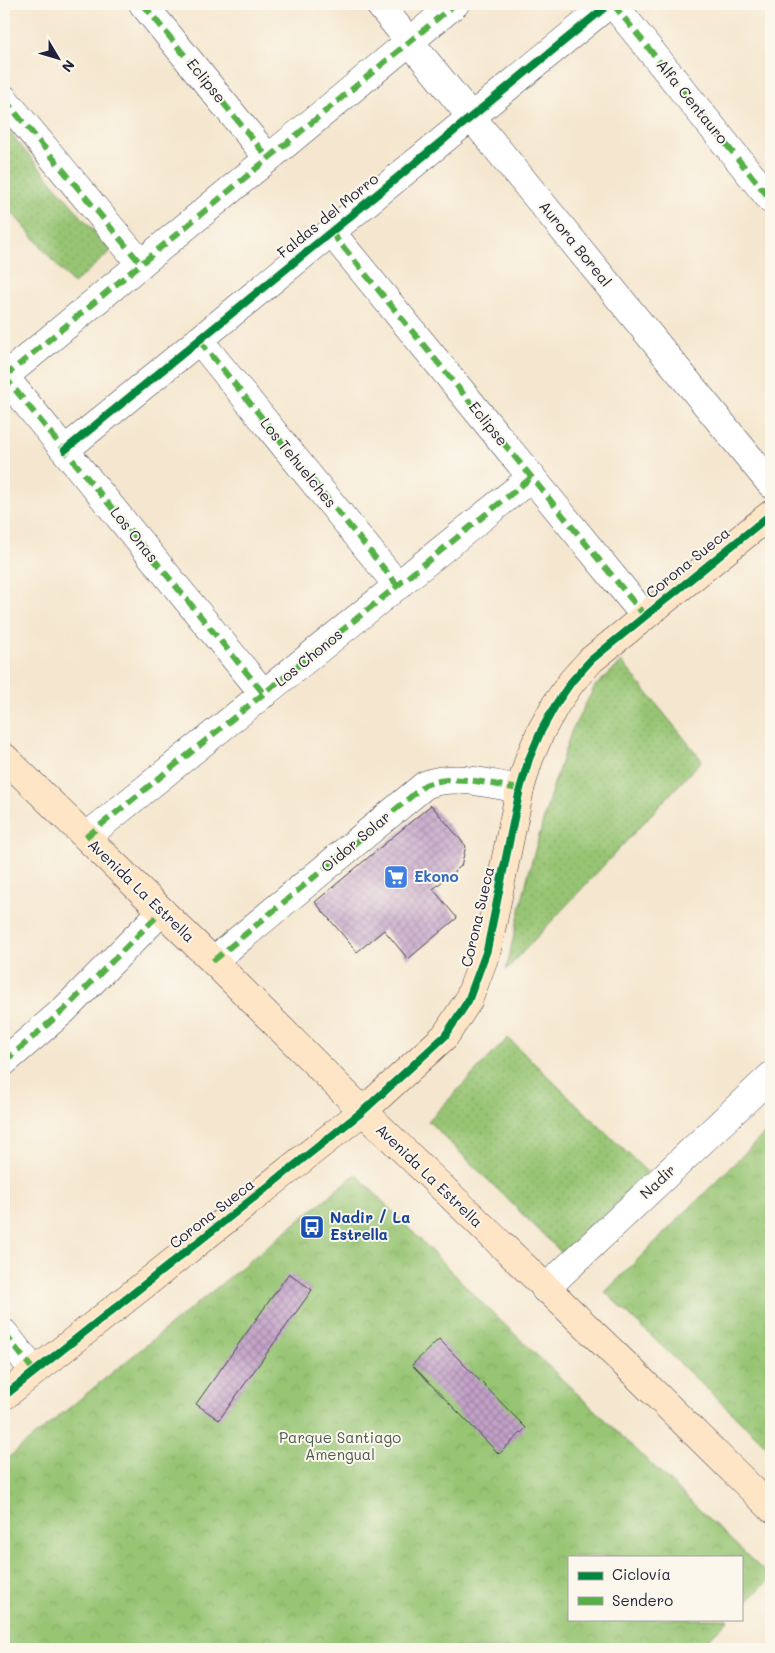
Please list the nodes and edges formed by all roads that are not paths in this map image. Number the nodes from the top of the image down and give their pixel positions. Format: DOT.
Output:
graph roads {
  1 [pos="143,4"];
  2 [pos="379,4"];
  3 [pos="455,4"];
  4 [pos="611,4"];
  5 [pos="410,41"];
  6 [pos="4,99"];
  7 [pos="472,116"];
  8 [pos="268,158"];
  9 [pos="771,200"];
  10 [pos="331,232"];
  11 [pos="141,264"];
  12 [pos="199,340"];
  13 [pos="4,376"];
  14 [pos="65,450"];
  15 [pos="532,477"];
  16 [pos="771,484"];
  17 [pos="771,514"];
  18 [pos="398,586"];
  19 [pos="645,616"];
  20 [pos="264,694"];
  21 [pos="4,757"];
  22 [pos="520,789"];
  23 [pos="86,837"];
  24 [pos="162,911"];
  25 [pos="213,961"];
  26 [pos="4,1062"];
  27 [pos="771,1076"];
  28 [pos="363,1111"];
  29 [pos="545,1289"];
  30 [pos="4,1333"];
  31 [pos="34,1371"];
  32 [pos="4,1396"];
  33 [pos="771,1508"];
  1 -- 8 [label="street, Eclipse"];
  2 -- 5 [label="street, Aurora Boreal"];
  3 -- 5 [label="street"];
  4 -- 7 [label="street, Faldas del Morro"];
  4 -- 9 [label="street, Alfa Centauro"];
  5 -- 7 [label="street, Aurora Boreal"];
  5 -- 8 [label="street"];
  6 -- 11 [label="street"];
  7 -- 10 [label="street, Faldas del Morro"];
  7 -- 16 [label="street, Aurora Boreal"];
  8 -- 11 [label="street"];
  10 -- 12 [label="street, Faldas del Morro"];
  10 -- 15 [label="street, Eclipse"];
  11 -- 13 [label="street"];
  12 -- 14 [label="street, Faldas del Morro"];
  12 -- 18 [label="street, Los Tehuelches"];
  13 -- 14 [label="street, Los Onas"];
  14 -- 20 [label="street, Los Onas"];
  15 -- 18 [label="street, Los Chonos"];
  15 -- 19 [label="street, Eclipse"];
  17 -- 19 [label="street, Corona Sueca"];
  18 -- 20 [label="street, Los Chonos"];
  19 -- 22 [label="street, Corona Sueca"];
  20 -- 23 [label="street, Los Chonos"];
  21 -- 23 [label="street, Avenida La Estrella"];
  22 -- 25 [label="street, Oidor Solar"];
  22 -- 28 [label="street, Corona Sueca"];
  23 -- 24 [label="street, Avenida La Estrella"];
  24 -- 25 [label="street, Avenida La Estrella"];
  24 -- 26 [label="street"];
  25 -- 28 [label="street, Avenida La Estrella"];
  27 -- 29 [label="street, Nadir"];
  28 -- 29 [label="street, Avenida La Estrella"];
  28 -- 31 [label="street, Corona Sueca"];
  29 -- 33 [label="street, Avenida La Estrella"];
  30 -- 31 [label="street"];
  31 -- 32 [label="street, Corona Sueca"];
}
